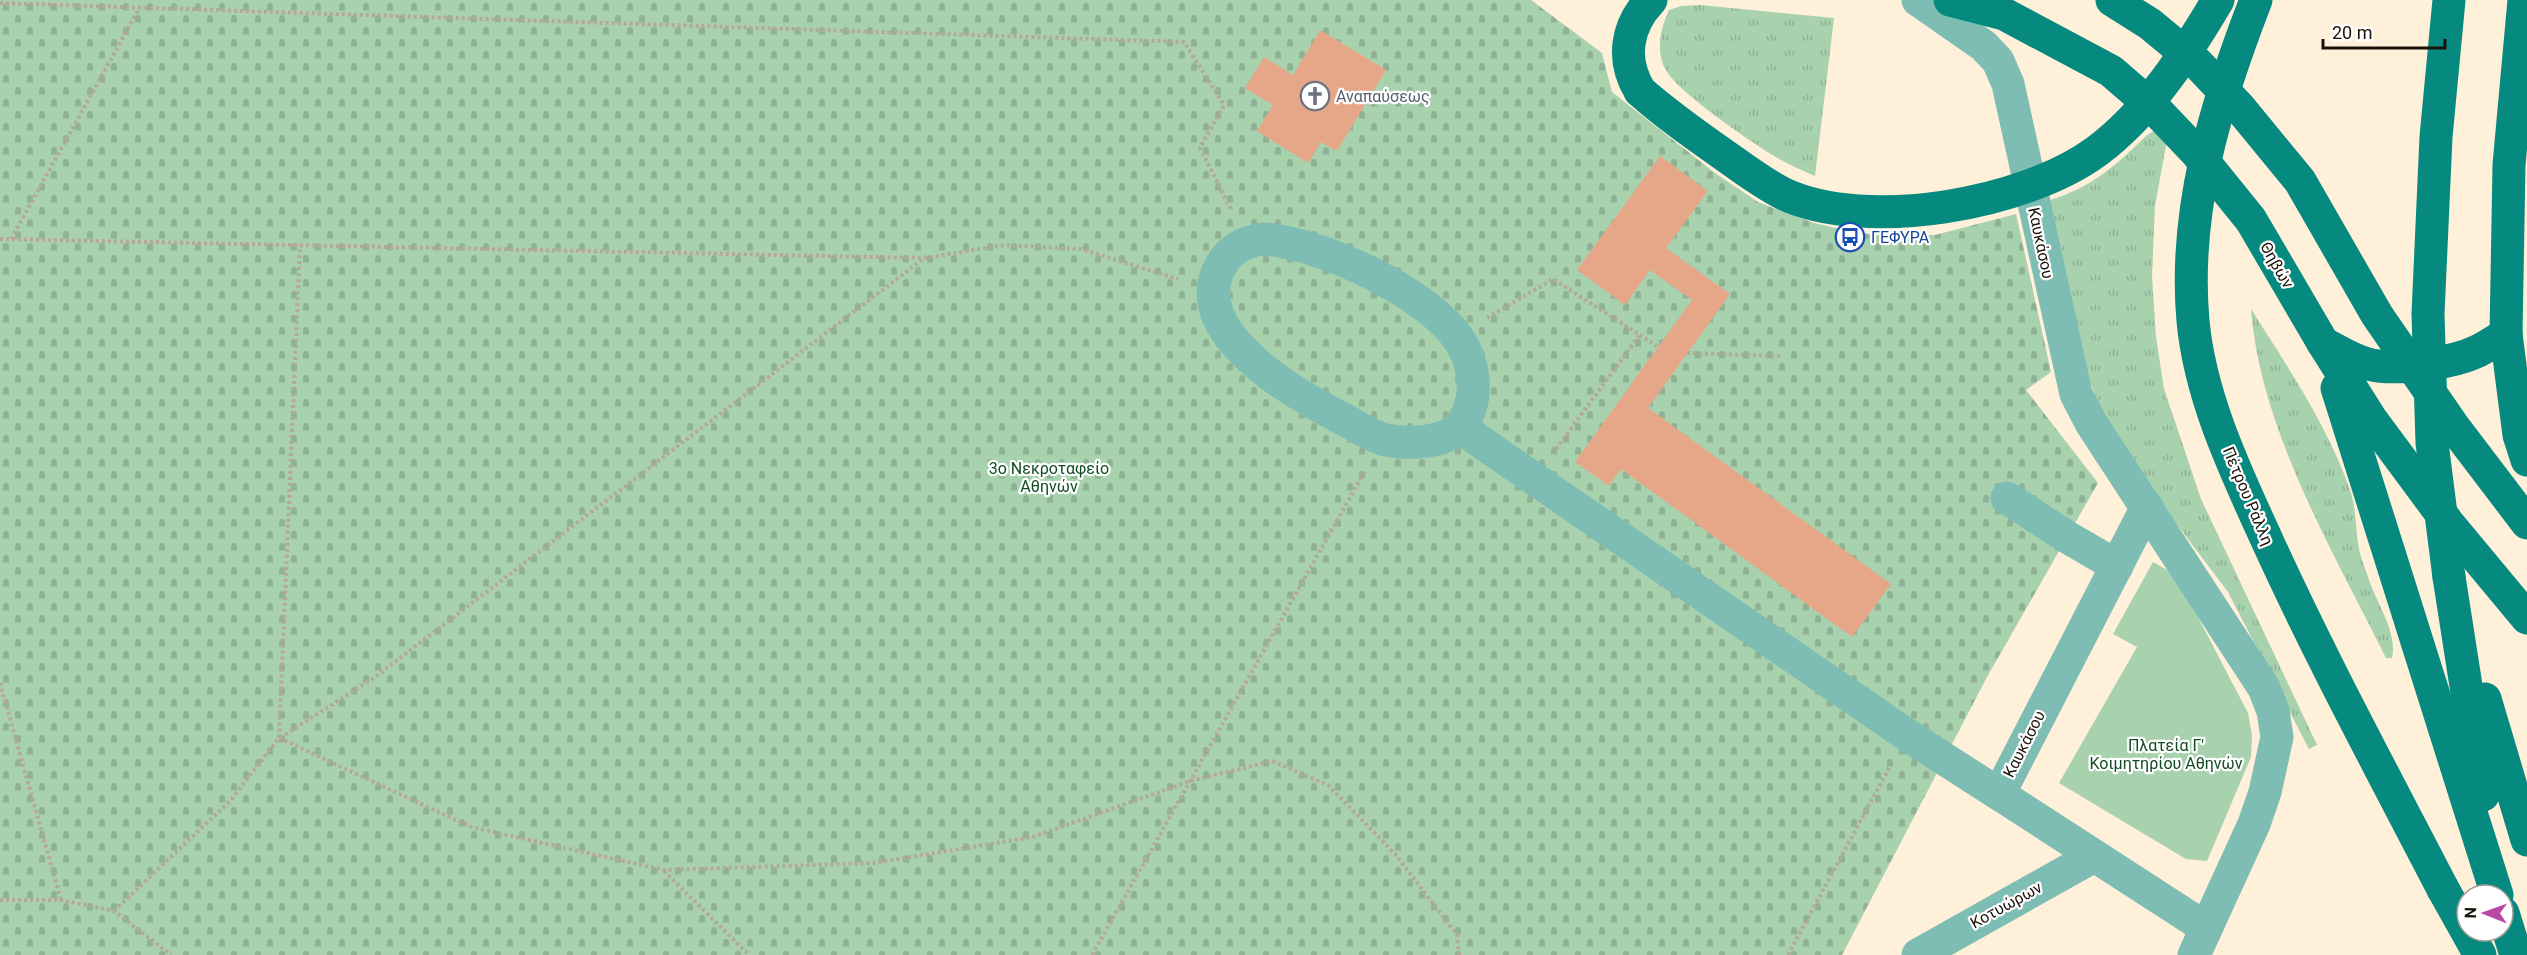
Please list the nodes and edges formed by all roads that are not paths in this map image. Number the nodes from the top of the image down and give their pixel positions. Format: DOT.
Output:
graph roads {
  1 [pos="1651,0"];
  2 [pos="1918,0"];
  3 [pos="1950,0"];
  4 [pos="2112,0"];
  5 [pos="2218,0"];
  6 [pos="2256,0"];
  7 [pos="2449,0"];
  8 [pos="2524,0"];
  9 [pos="2506,334"];
  10 [pos="2323,343"];
  11 [pos="2411,365"];
  12 [pos="1459,428"];
  13 [pos="2527,460"];
  14 [pos="2007,498"];
  15 [pos="2147,507"];
  16 [pos="2527,523"];
  17 [pos="2117,566"];
  18 [pos="2449,577"];
  19 [pos="2527,618"];
  20 [pos="1999,794"];
  21 [pos="2527,840"];
  22 [pos="2094,856"];
  23 [pos="2494,883"];
  24 [pos="2496,883"];
  25 [pos="2455,915"];
  26 [pos="2200,942"];
  27 [pos="2469,943"];
  28 [pos="1918,955"];
  29 [pos="2480,955"];
  1 -- 5 [label="main road, bridge"];
  2 -- 15 [label="street, Καυκάσου"];
  3 -- 10 [label="main road, Θηβών"];
  4 -- 11 [label="main road"];
  6 -- 25 [label="main road, Πέτρου Ράλλη, bridge"];
  7 -- 18 [label="main road, bridge"];
  8 -- 9 [label="main road"];
  9 -- 11 [label="main road"];
  9 -- 13 [label="main road"];
  10 -- 11 [label="main road"];
  10 -- 19 [label="main road, Θηβών"];
  10 -- 23 [label="main road"];
  11 -- 16 [label="main road"];
  12 -- 12 [label="street"];
  12 -- 20 [label="street"];
  14 -- 17 [label="street"];
  15 -- 17 [label="street, Καυκάσου"];
  15 -- 26 [label="street, Καυκάσου"];
  17 -- 20 [label="street, Καυκάσου"];
  18 -- 21 [label="main road"];
  18 -- 24 [label="main road"];
  20 -- 22 [label="street, Καυκάσου"];
  22 -- 26 [label="street, Καυκάσου"];
  22 -- 28 [label="street, Κοτυώρων"];
  27 -- 29 [label="main road, Πέτρου Ράλλη"];
}
